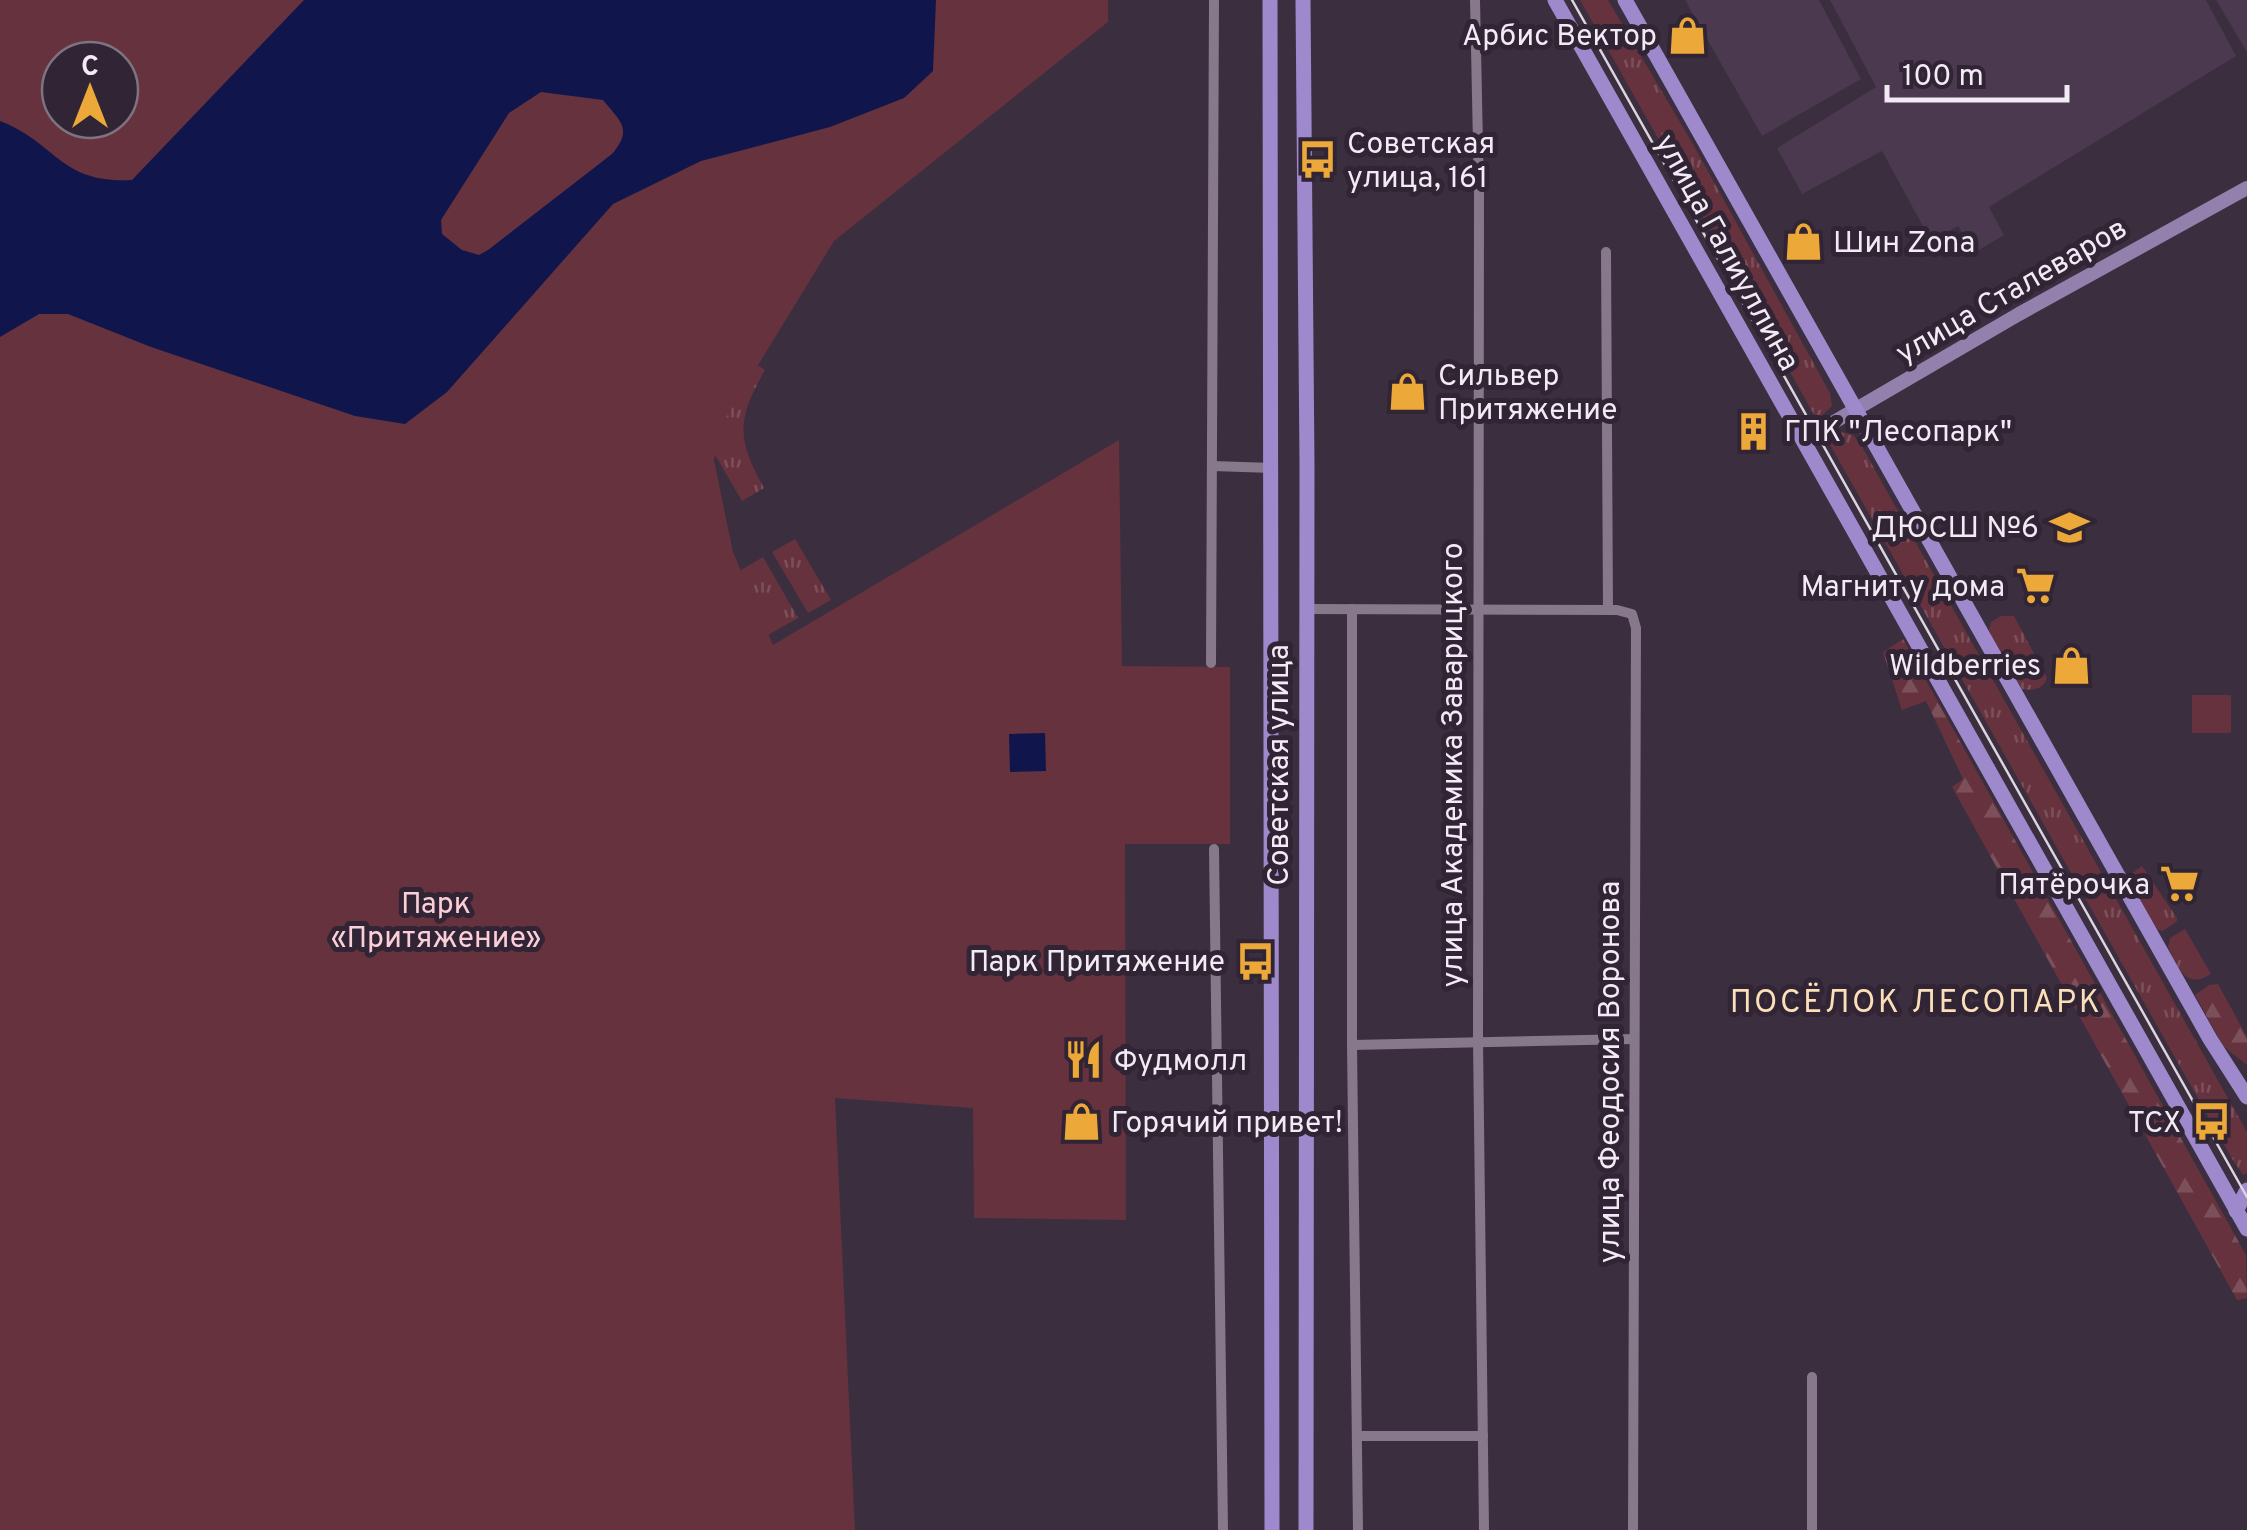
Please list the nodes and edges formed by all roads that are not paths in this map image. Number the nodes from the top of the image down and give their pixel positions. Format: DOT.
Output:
graph roads {
  1 [pos="1214,0"];
  2 [pos="1270,0"];
  3 [pos="1303,0"];
  4 [pos="1475,0"];
  5 [pos="1555,0"];
  6 [pos="1625,0"];
  7 [pos="2247,188"];
  8 [pos="1606,252"];
  9 [pos="1855,412"];
  10 [pos="1803,440"];
  11 [pos="1213,466"];
  12 [pos="1273,468"];
  13 [pos="1307,468"];
  14 [pos="1352,608"];
  15 [pos="1305,609"];
  16 [pos="1477,610"];
  17 [pos="1608,610"];
  18 [pos="1211,663"];
  19 [pos="1214,850"];
  20 [pos="1634,1039"];
  21 [pos="1478,1040"];
  22 [pos="1352,1045"];
  23 [pos="2247,1097"];
  24 [pos="2247,1190"];
  25 [pos="2236,1210"];
  26 [pos="2247,1229"];
  27 [pos="1272,1302"];
  28 [pos="1306,1302"];
  29 [pos="1812,1378"];
  30 [pos="1357,1436"];
  31 [pos="1484,1436"];
  32 [pos="1224,1530"];
  33 [pos="1272,1530"];
  34 [pos="1306,1530"];
  35 [pos="1358,1530"];
  36 [pos="1484,1530"];
  37 [pos="1633,1530"];
  38 [pos="1812,1530"];
  1 -- 11 [label="street"];
  2 -- 12 [label="main road, Советская улица"];
  3 -- 13 [label="main road, Советская улица"];
  4 -- 16 [label="street, улица Академика Заварицкого"];
  5 -- 10 [label="main road, улица Галиуллина"];
  6 -- 9 [label="main road, улица Галиуллина"];
  7 -- 9 [label="main road, улица Сталеваров"];
  8 -- 17 [label="street"];
  9 -- 10 [label="main road, улица Сталеваров"];
  9 -- 23 [label="main road, улица Галиуллина"];
  10 -- 25 [label="main road, улица Галиуллина"];
  11 -- 12 [label="street"];
  11 -- 18 [label="street"];
  12 -- 13 [label="main road"];
  12 -- 27 [label="main road, Советская улица"];
  13 -- 15 [label="main road, Советская улица"];
  14 -- 15 [label="street"];
  14 -- 16 [label="street"];
  14 -- 22 [label="street"];
  15 -- 28 [label="main road, Советская улица"];
  16 -- 17 [label="street"];
  16 -- 21 [label="street, улица Академика Заварицкого"];
  17 -- 20 [label="street, улица Феодосия Воронова"];
  19 -- 32 [label="street"];
  20 -- 21 [label="street"];
  20 -- 37 [label="street, улица Феодосия Воронова"];
  21 -- 22 [label="street"];
  21 -- 31 [label="street, улица Академика Заварицкого"];
  22 -- 30 [label="street"];
  24 -- 25 [label="main road"];
  25 -- 26 [label="main road, улица Галиуллина"];
  27 -- 28 [label="main road"];
  27 -- 33 [label="main road, Советская улица"];
  28 -- 34 [label="main road, Советская улица"];
  29 -- 38 [label="street"];
  30 -- 31 [label="street"];
  30 -- 35 [label="street"];
  31 -- 36 [label="street, улица Академика Заварицкого"];
}
